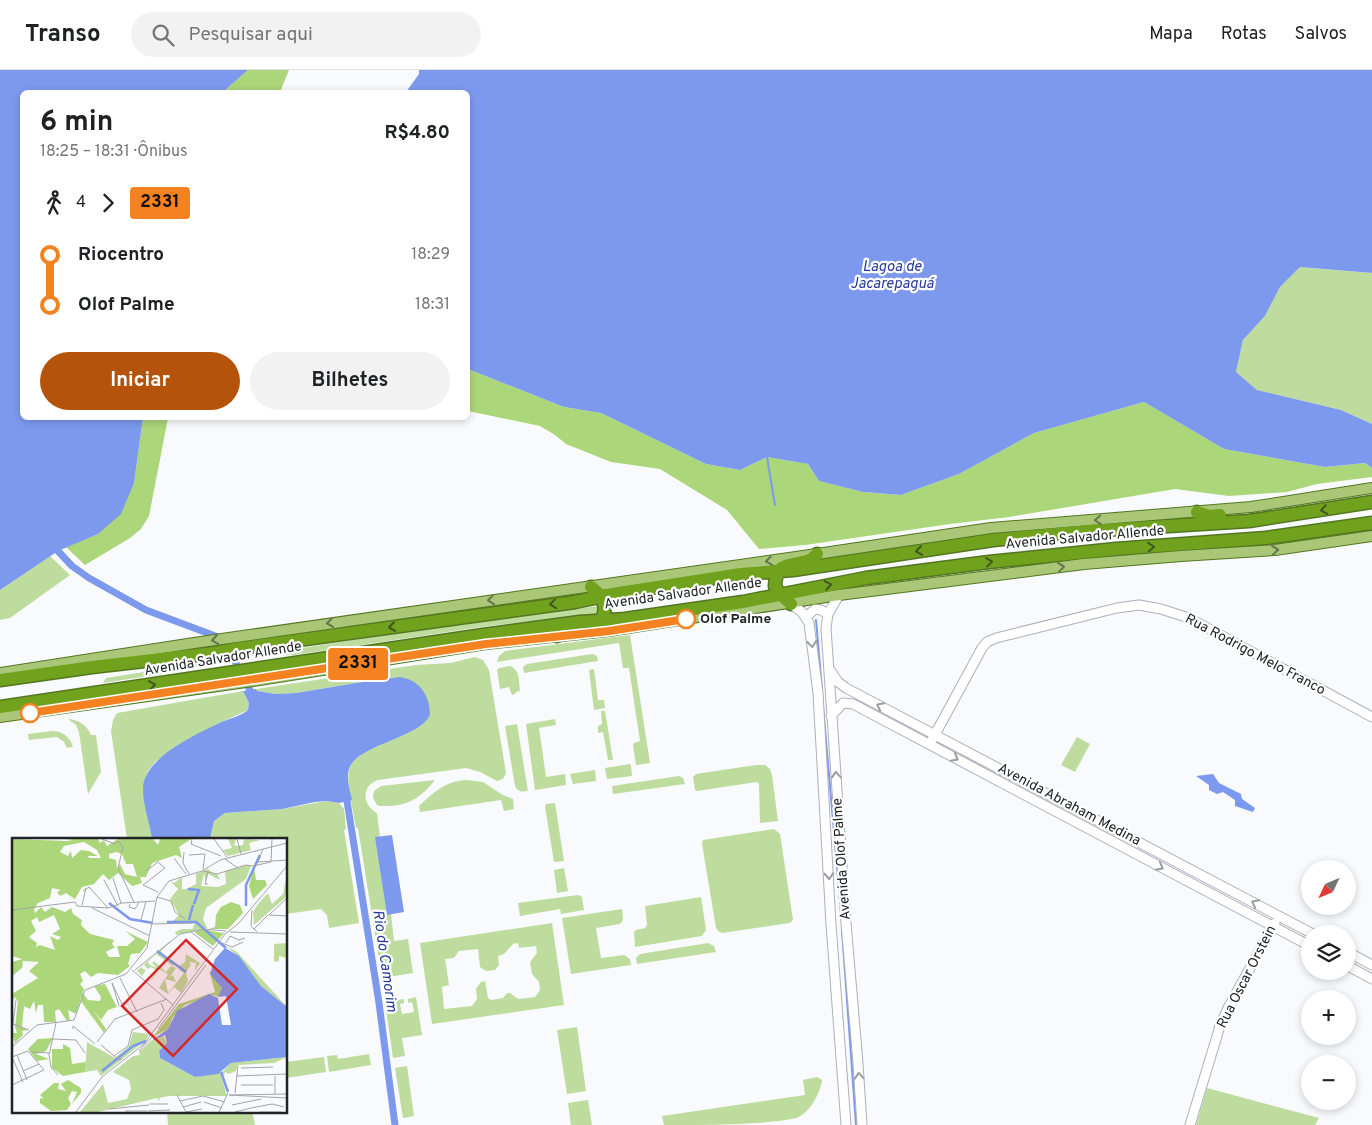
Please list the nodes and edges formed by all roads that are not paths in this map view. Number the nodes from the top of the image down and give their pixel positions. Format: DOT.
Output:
graph roads {
  1 [pos="1372,488"];
  2 [pos="1372,502"];
  3 [pos="1197,512"];
  4 [pos="1300,514"];
  5 [pos="1366,524"];
  6 [pos="1372,536"];
  7 [pos="817,554"];
  8 [pos="1191,555"];
  9 [pos="780,570"];
  10 [pos="592,587"];
  11 [pos="780,595"];
  12 [pos="839,595"];
  13 [pos="601,597"];
  14 [pos="790,604"];
  15 [pos="828,614"];
  16 [pos="806,617"];
  17 [pos="602,620"];
  18 [pos="557,636"];
  19 [pos="238,642"];
  20 [pos="830,670"];
  21 [pos="0,672"];
  22 [pos="252,675"];
  23 [pos="230,678"];
  24 [pos="0,680"];
  25 [pos="0,707"];
  26 [pos="831,716"];
  27 [pos="0,717"];
  28 [pos="1372,717"];
  29 [pos="935,735"];
  30 [pos="930,745"];
  31 [pos="1048,794"];
  32 [pos="1043,806"];
  33 [pos="1100,822"];
  34 [pos="1115,829"];
  35 [pos="1094,832"];
  36 [pos="1109,840"];
  37 [pos="1279,916"];
  38 [pos="1273,926"];
  39 [pos="1301,928"];
  40 [pos="1301,941"];
  41 [pos="1356,956"];
  42 [pos="1372,965"];
  43 [pos="1356,970"];
  44 [pos="1372,979"];
  45 [pos="846,1125"];
  46 [pos="862,1125"];
  47 [pos="1190,1125"];
  1 -- 3 [label="main road, Avenida Salvador Allende"];
  2 -- 4 [label="highway, Avenida Salvador Allende, one-way"];
  3 -- 4 [label="highway"];
  3 -- 7 [label="main road, Avenida Salvador Allende, one-way"];
  4 -- 9 [label="highway, Avenida Salvador Allende, one-way"];
  5 -- 8 [label="highway"];
  11 -- 5 [label="highway, Avenida Salvador Allende, one-way"];
  8 -- 6 [label="main road, Avenida Salvador Allende, one-way"];
  7 -- 9 [label="highway"];
  7 -- 10 [label="main road, Avenida Salvador Allende, one-way"];
  12 -- 8 [label="main road, Avenida Salvador Allende, one-way"];
  9 -- 11 [label="highway"];
  9 -- 13 [label="highway, Avenida Salvador Allende"];
  10 -- 13 [label="highway"];
  10 -- 19 [label="main road, Avenida Salvador Allende, one-way"];
  11 -- 14 [label="highway"];
  11 -- 17 [label="highway, Avenida Salvador Allende"];
  12 -- 14 [label="main road, Avenida Salvador Allende"];
  12 -- 15 [label="street, Avenida Olof Palme"];
  13 -- 17 [label="highway"];
  13 -- 19 [label="highway, Avenida Salvador Allende, one-way"];
  14 -- 16 [label="street"];
  14 -- 18 [label="main road, Avenida Salvador Allende"];
  15 -- 16 [label="street"];
  15 -- 20 [label="street, Avenida Olof Palme"];
  16 -- 45 [label="street, Avenida Olof Palme, one-way"];
  17 -- 18 [label="highway"];
  17 -- 22 [label="highway, Avenida Salvador Allende"];
  18 -- 22 [label="main road, Avenida Salvador Allende"];
  19 -- 21 [label="main road, Avenida Salvador Allende, one-way"];
  19 -- 24 [label="highway, Avenida Salvador Allende"];
  20 -- 26 [label="street, Avenida Olof Palme"];
  29 -- 20 [label="street, Avenida Abraham Medina, one-way"];
  22 -- 23 [label="highway, Avenida Salvador Allende"];
  25 -- 23 [label="highway, Avenida Salvador Allende, one-way"];
  23 -- 27 [label="main road, Avenida Salvador Allende"];
  26 -- 30 [label="street, Avenida Abraham Medina"];
  46 -- 26 [label="street, Avenida Olof Palme, one-way"];
  28 -- 29 [label="street, Rua Rodrigo Melo Franco"];
  29 -- 30 [label="street, Rua Rodrigo Melo Franco"];
  29 -- 31 [label="street, Avenida Abraham Medina"];
  30 -- 32 [label="street, Avenida Abraham Medina, one-way"];
  31 -- 32 [label="street"];
  31 -- 33 [label="street, Avenida Abraham Medina"];
  32 -- 35 [label="street, Avenida Abraham Medina"];
  33 -- 34 [label="street, Avenida Abraham Medina"];
  33 -- 35 [label="street"];
  34 -- 36 [label="street"];
  37 -- 34 [label="street, Avenida Abraham Medina, one-way"];
  35 -- 36 [label="street, Avenida Abraham Medina"];
  36 -- 38 [label="street, Avenida Abraham Medina, one-way"];
  37 -- 38 [label="street, Rua Oscar Orstein"];
  37 -- 39 [label="street, Avenida Abraham Medina"];
  38 -- 40 [label="street, Avenida Abraham Medina"];
  38 -- 47 [label="street, Rua Oscar Orstein"];
  41 -- 42 [label="street"];
  43 -- 44 [label="street"];
}
